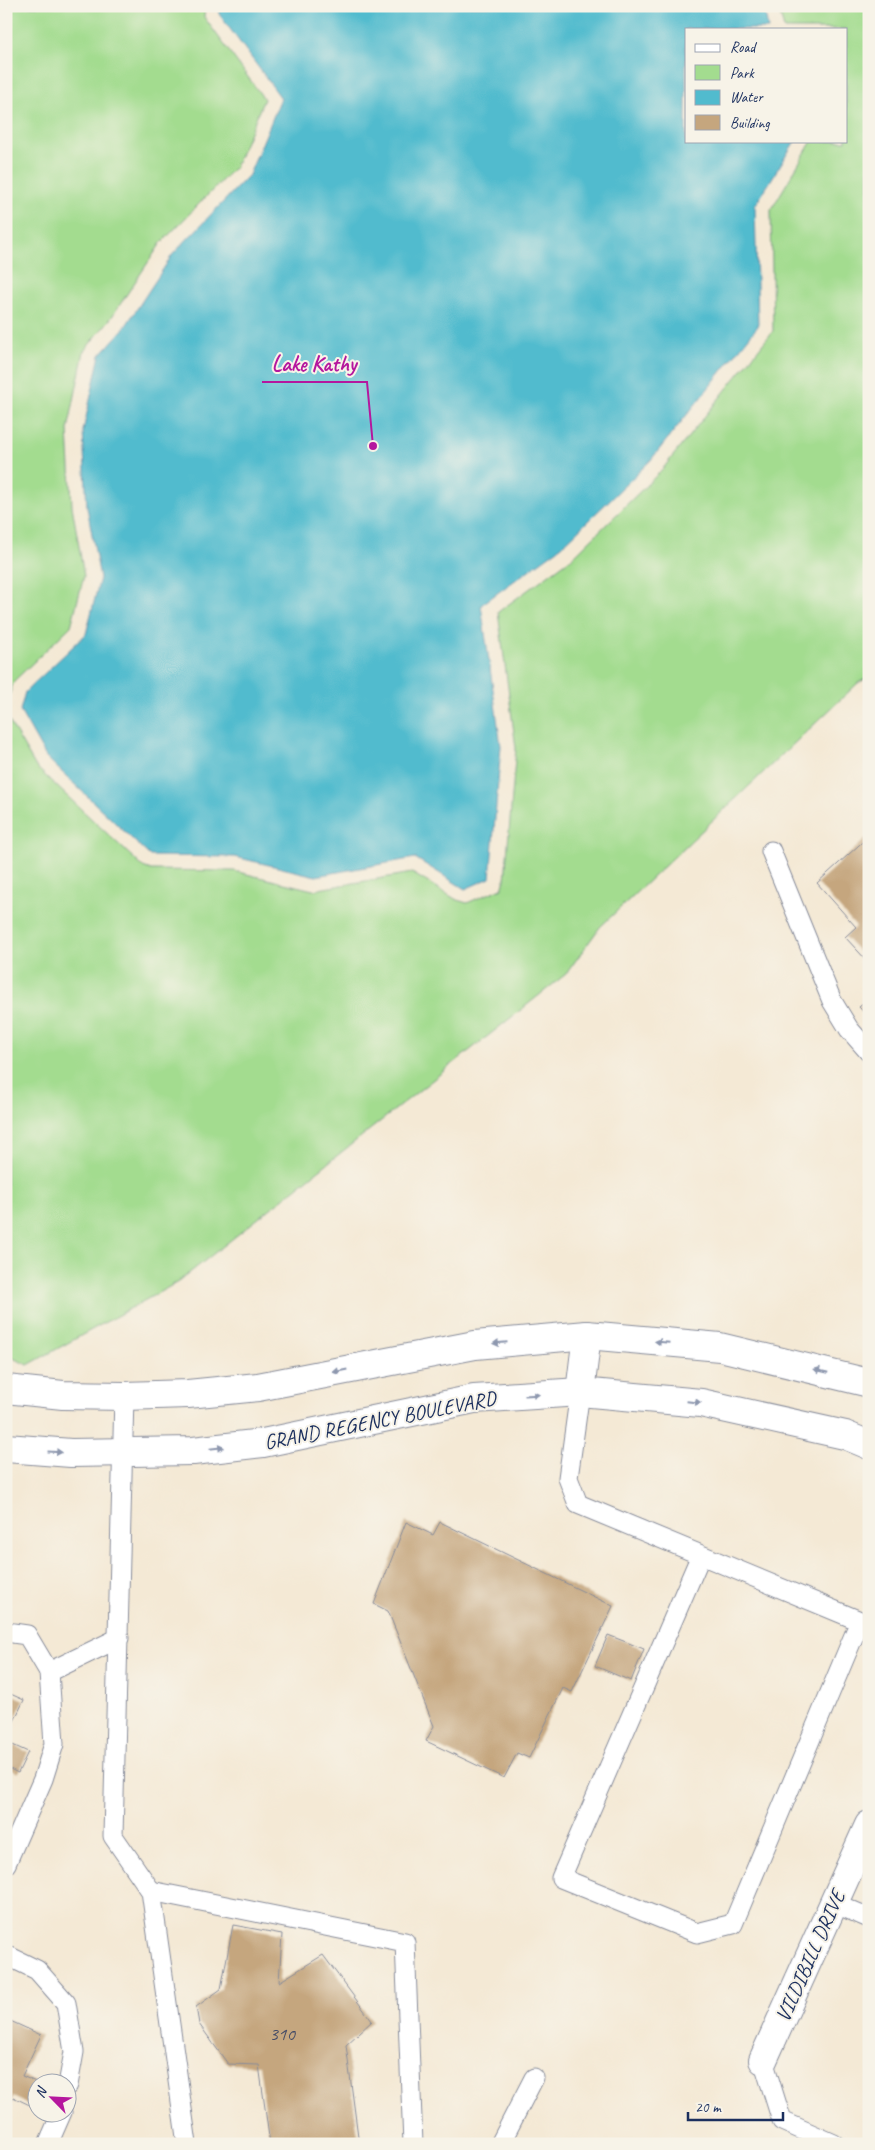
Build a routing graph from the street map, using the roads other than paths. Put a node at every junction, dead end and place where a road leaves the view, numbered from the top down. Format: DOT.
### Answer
graph roads {
  1 [pos="770,851"];
  2 [pos="869,1052"];
  3 [pos="587,1335"];
  4 [pos="869,1383"];
  5 [pos="6,1389"];
  6 [pos="580,1392"];
  7 [pos="124,1396"];
  8 [pos="869,1445"];
  9 [pos="6,1448"];
  10 [pos="124,1453"];
  11 [pos="701,1555"];
  12 [pos="6,1632"];
  13 [pos="119,1638"];
  14 [pos="49,1672"];
  15 [pos="869,1825"];
  16 [pos="6,1864"];
  17 [pos="150,1891"];
  18 [pos="834,1903"];
  19 [pos="869,1918"];
  20 [pos="6,1955"];
  21 [pos="763,2060"];
  22 [pos="70,2072"];
  23 [pos="534,2078"];
  24 [pos="58,2122"];
  25 [pos="48,2144"];
  26 [pos="187,2144"];
  27 [pos="413,2144"];
  28 [pos="500,2144"];
  29 [pos="834,2144"];
  1 -- 2 [label="lane"];
  4 -- 3 [label="street, one-way"];
  3 -- 6 [label="street"];
  3 -- 7 [label="street, one-way"];
  5 -- 7 [label="street"];
  6 -- 8 [label="street, GRAND REGENCY BOULEVARD, one-way"];
  10 -- 6 [label="street, GRAND REGENCY BOULEVARD, one-way"];
  6 -- 11 [label="lane"];
  7 -- 10 [label="lane"];
  9 -- 10 [label="street, GRAND REGENCY BOULEVARD, one-way"];
  10 -- 13 [label="lane"];
  11 -- 11 [label="lane"];
  12 -- 14 [label="lane"];
  13 -- 14 [label="lane"];
  13 -- 17 [label="lane"];
  14 -- 16 [label="lane"];
  15 -- 18 [label="street, VILDIBILL DRIVE"];
  17 -- 26 [label="lane"];
  17 -- 27 [label="lane"];
  18 -- 19 [label="lane"];
  18 -- 21 [label="street, VILDIBILL DRIVE"];
  20 -- 22 [label="lane"];
  21 -- 29 [label="lane"];
  23 -- 28 [label="lane"];
  24 -- 25 [label="lane"];
}
